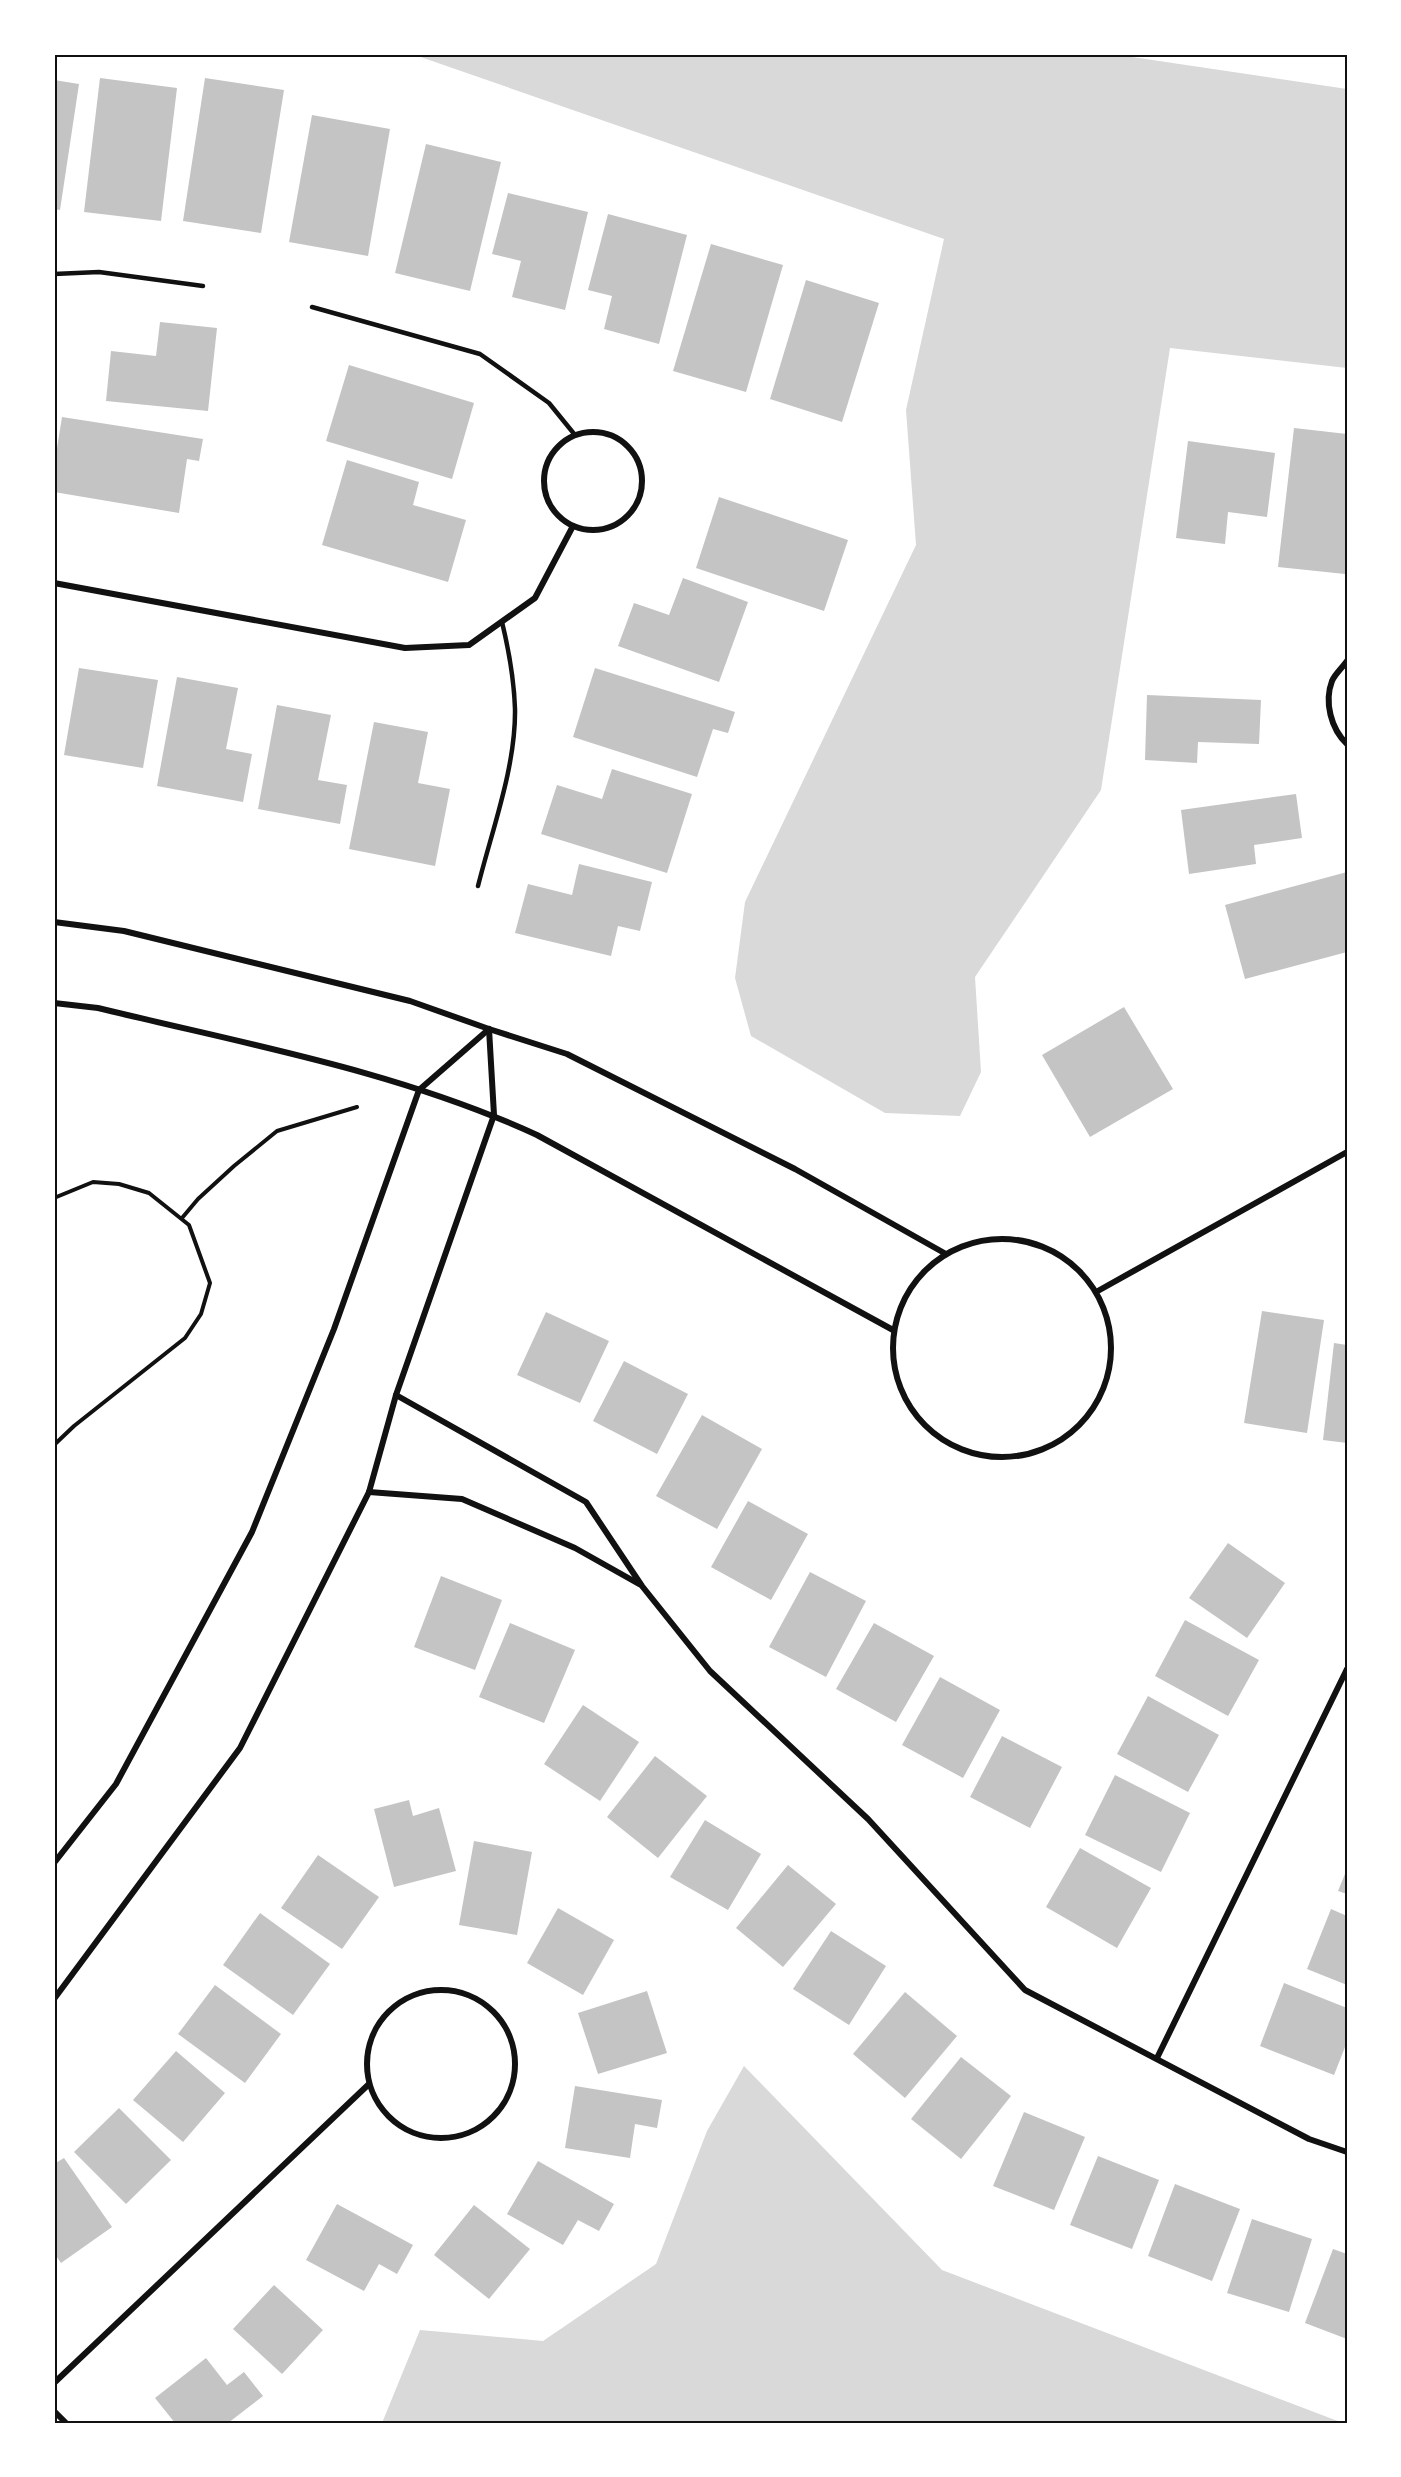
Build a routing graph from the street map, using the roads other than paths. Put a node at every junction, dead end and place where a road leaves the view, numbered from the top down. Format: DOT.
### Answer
graph roads {
  1 [pos="54,274"];
  2 [pos="203,286"];
  3 [pos="312,307"];
  4 [pos="575,435"];
  5 [pos="573,526"];
  6 [pos="54,583"];
  7 [pos="502,622"];
  8 [pos="1347,661"];
  9 [pos="1347,744"];
  10 [pos="478,886"];
  11 [pos="54,922"];
  12 [pos="54,1003"];
  13 [pos="489,1029"];
  14 [pos="419,1090"];
  15 [pos="494,1115"];
  16 [pos="1347,1152"];
  17 [pos="946,1254"];
  18 [pos="1096,1292"];
  19 [pos="893,1330"];
  20 [pos="396,1395"];
  21 [pos="369,1492"];
  22 [pos="642,1586"];
  23 [pos="1347,1669"];
  24 [pos="54,1863"];
  25 [pos="54,1999"];
  26 [pos="1157,2058"];
  27 [pos="369,2084"];
  28 [pos="1347,2152"];
  29 [pos="54,2383"];
  30 [pos="54,2411"];
  31 [pos="66,2423"];
  1 -- 2 [label="lane"];
  3 -- 4 [label="lane"];
  4 -- 5 [label="street"];
  4 -- 5 [label="street"];
  5 -- 7 [label="street"];
  6 -- 7 [label="street"];
  7 -- 10 [label="lane"];
  8 -- 9 [label="street"];
  11 -- 13 [label="street"];
  12 -- 14 [label="street"];
  13 -- 14 [label="street"];
  13 -- 15 [label="street"];
  13 -- 17 [label="street"];
  14 -- 15 [label="street"];
  14 -- 24 [label="street"];
  15 -- 19 [label="street"];
  15 -- 20 [label="street"];
  16 -- 18 [label="street"];
  17 -- 18 [label="street"];
  17 -- 19 [label="street"];
  18 -- 19 [label="street"];
  20 -- 21 [label="street"];
  20 -- 22 [label="street"];
  21 -- 22 [label="street"];
  21 -- 25 [label="street"];
  22 -- 26 [label="street"];
  23 -- 26 [label="street"];
  26 -- 28 [label="street"];
  27 -- 27 [label="street"];
  27 -- 29 [label="street"];
  30 -- 31 [label="street"];
}
